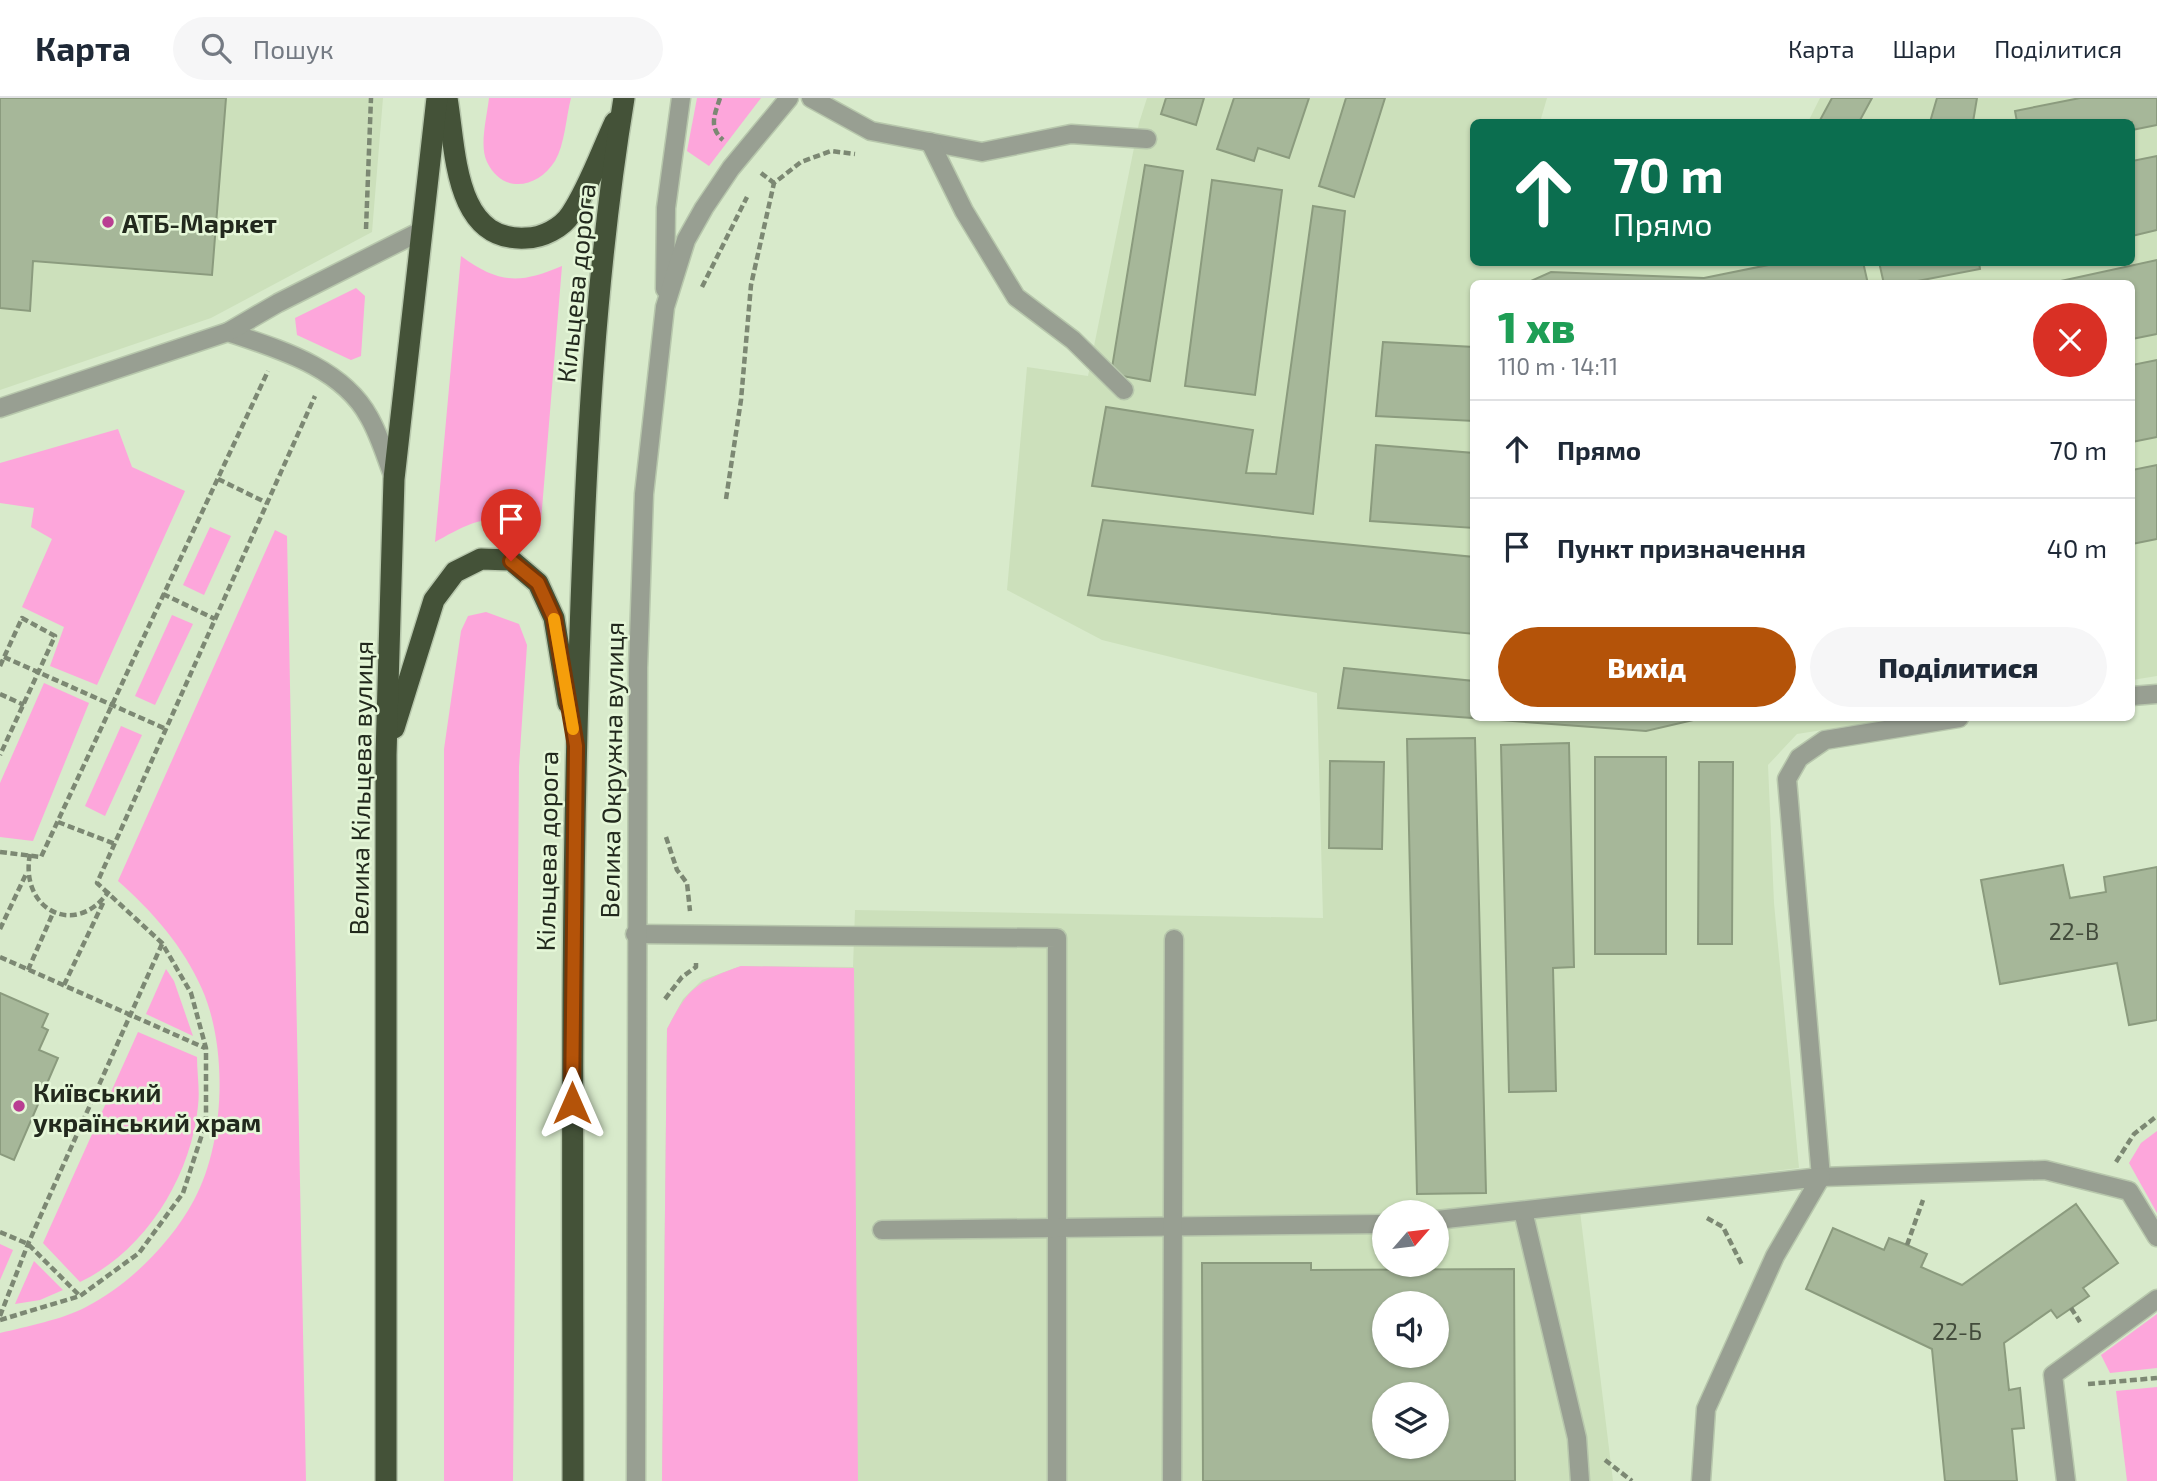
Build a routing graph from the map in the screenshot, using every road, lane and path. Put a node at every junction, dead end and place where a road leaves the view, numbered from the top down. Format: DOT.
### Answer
graph roads {
  1 [pos="370,98"];
  2 [pos="437,98"];
  3 [pos="447,98"];
  4 [pos="681,98"];
  5 [pos="789,98"];
  6 [pos="811,98"];
  7 [pos="623,102"];
  8 [pos="871,131"];
  9 [pos="1147,139"];
  10 [pos="930,142"];
  11 [pos="731,168"];
  12 [pos="421,232"];
  13 [pos="356,234"];
  14 [pos="699,295"];
  15 [pos="665,307"];
  16 [pos="228,332"];
  17 [pos="271,364"];
  18 [pos="318,389"];
  19 [pos="1124,390"];
  20 [pos="0,408"];
  21 [pos="218,479"];
  22 [pos="394,479"];
  23 [pos="726,499"];
  24 [pos="267,503"];
  25 [pos="163,594"];
  26 [pos="215,619"];
  27 [pos="4,657"];
  28 [pos="0,666"];
  29 [pos="38,673"];
  30 [pos="0,694"];
  31 [pos="2157,694"];
  32 [pos="2135,696"];
  33 [pos="24,705"];
  34 [pos="111,706"];
  35 [pos="1941,721"];
  36 [pos="166,729"];
  37 [pos="576,746"];
  38 [pos="0,755"];
  39 [pos="386,755"];
  40 [pos="58,822"];
  41 [pos="664,833"];
  42 [pos="115,844"];
  43 [pos="0,852"];
  44 [pos="30,854"];
  45 [pos="27,871"];
  46 [pos="109,891"];
  47 [pos="53,913"];
  48 [pos="0,929"];
  49 [pos="635,934"];
  50 [pos="694,937"];
  51 [pos="1174,939"];
  52 [pos="162,943"];
  53 [pos="0,957"];
  54 [pos="28,970"];
  55 [pos="64,985"];
  56 [pos="661,1003"];
  57 [pos="132,1015"];
  58 [pos="206,1048"];
  59 [pos="2157,1116"];
  60 [pos="1933,1173"];
  61 [pos="1821,1177"];
  62 [pos="2102,1184"];
  63 [pos="1667,1195"];
  64 [pos="1523,1211"];
  65 [pos="1449,1219"];
  66 [pos="1372,1224"];
  67 [pos="1173,1228"];
  68 [pos="1057,1229"];
  69 [pos="882,1230"];
  70 [pos="0,1232"];
  71 [pos="2157,1237"];
  72 [pos="28,1244"];
  73 [pos="1907,1245"];
  74 [pos="1744,1268"];
  75 [pos="80,1296"];
  76 [pos="2157,1299"];
  77 [pos="0,1318"];
  78 [pos="2157,1378"];
  79 [pos="2054,1387"];
  80 [pos="386,1481"];
  81 [pos="573,1481"];
  82 [pos="636,1481"];
  83 [pos="1057,1481"];
  84 [pos="1172,1481"];
  85 [pos="1580,1481"];
  86 [pos="1700,1481"];
  87 [pos="2066,1481"];
  1 -- 13 [label="path"];
  2 -- 12 [label="highway, Велика Кільцева вулиця"];
  3 -- 7 [label="highway"];
  4 -- 15 [label="street"];
  5 -- 11 [label="street, Велика Окружна вулиця"];
  6 -- 8 [label="street"];
  7 -- 37 [label="highway, Кільцева дорога"];
  8 -- 10 [label="street"];
  8 -- 23 [label="path"];
  9 -- 10 [label="street"];
  10 -- 19 [label="street"];
  11 -- 14 [label="path"];
  11 -- 15 [label="street, Велика Окружна вулиця"];
  12 -- 16 [label="street"];
  12 -- 22 [label="highway, Велика Кільцева вулиця"];
  15 -- 49 [label="street, Велика Окружна вулиця"];
  16 -- 20 [label="street"];
  16 -- 22 [label="street"];
  17 -- 21 [label="path"];
  18 -- 24 [label="path"];
  21 -- 24 [label="path"];
  21 -- 25 [label="path"];
  22 -- 39 [label="highway, Велика Кільцева вулиця"];
  24 -- 26 [label="path"];
  25 -- 26 [label="path"];
  25 -- 34 [label="path"];
  26 -- 36 [label="path"];
  27 -- 28 [label="path"];
  27 -- 29 [label="path"];
  27 -- 29 [label="path"];
  29 -- 33 [label="path"];
  29 -- 34 [label="path"];
  30 -- 33 [label="path"];
  31 -- 32 [label="street"];
  33 -- 38 [label="path"];
  34 -- 36 [label="path"];
  34 -- 40 [label="path"];
  35 -- 61 [label="street"];
  36 -- 42 [label="path"];
  37 -- 39 [label="highway"];
  37 -- 81 [label="highway, Кільцева дорога"];
  39 -- 80 [label="highway, Велика Кільцева вулиця"];
  40 -- 42 [label="path"];
  40 -- 44 [label="path"];
  41 -- 50 [label="path"];
  42 -- 46 [label="path"];
  43 -- 44 [label="path"];
  44 -- 45 [label="path"];
  45 -- 47 [label="path"];
  45 -- 48 [label="path"];
  46 -- 47 [label="path"];
  46 -- 52 [label="path"];
  46 -- 55 [label="path"];
  47 -- 54 [label="path"];
  49 -- 50 [label="street"];
  49 -- 82 [label="street, Велика Окружна вулиця"];
  50 -- 56 [label="path"];
  50 -- 68 [label="street"];
  51 -- 67 [label="street"];
  52 -- 57 [label="path"];
  52 -- 58 [label="path"];
  53 -- 54 [label="path"];
  54 -- 55 [label="path"];
  55 -- 57 [label="path"];
  57 -- 58 [label="path"];
  57 -- 72 [label="path"];
  58 -- 75 [label="path"];
  59 -- 62 [label="path"];
  60 -- 61 [label="street"];
  60 -- 62 [label="street"];
  60 -- 73 [label="path"];
  61 -- 63 [label="street"];
  61 -- 86 [label="street"];
  62 -- 71 [label="street"];
  63 -- 64 [label="street"];
  63 -- 74 [label="path"];
  64 -- 65 [label="street"];
  64 -- 85 [label="street"];
  66 -- 67 [label="street"];
  67 -- 68 [label="street"];
  67 -- 84 [label="street"];
  68 -- 69 [label="street"];
  68 -- 83 [label="street"];
  70 -- 72 [label="path"];
  72 -- 75 [label="path"];
  72 -- 77 [label="path"];
  75 -- 77 [label="path"];
  76 -- 79 [label="street"];
  78 -- 79 [label="path"];
  79 -- 87 [label="street"];
}
